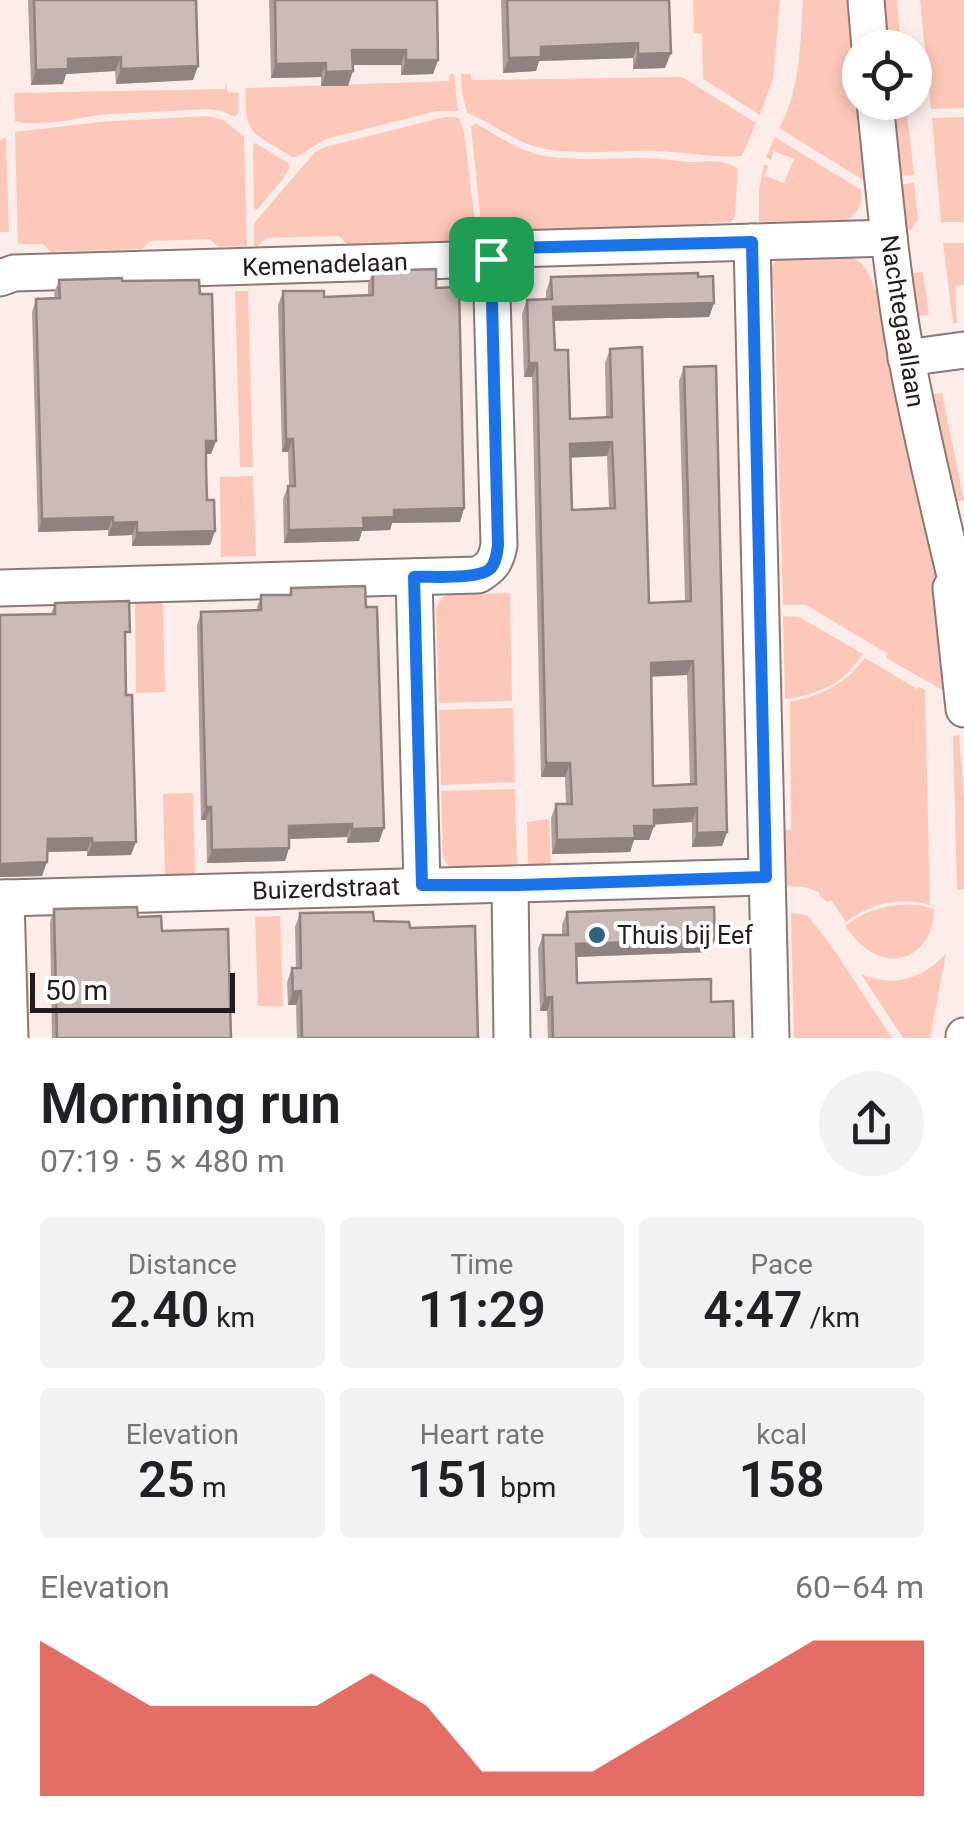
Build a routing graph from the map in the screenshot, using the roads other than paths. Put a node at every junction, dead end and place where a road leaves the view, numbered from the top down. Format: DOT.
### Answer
graph roads {
  1 [pos="866,0"];
  2 [pos="868,30"];
  3 [pos="878,120"];
  4 [pos="889,238"];
  5 [pos="752,242"];
  6 [pos="491,259"];
  7 [pos="0,278"];
  8 [pos="964,350"];
  9 [pos="906,358"];
  10 [pos="955,536"];
  11 [pos="414,577"];
  12 [pos="0,588"];
  13 [pos="964,613"];
  14 [pos="964,709"];
  15 [pos="766,877"];
  16 [pos="422,885"];
  17 [pos="510,885"];
  18 [pos="3,898"];
  19 [pos="10,1038"];
  20 [pos="512,1038"];
  21 [pos="771,1038"];
  1 -- 2 [label="street"];
  3 -- 4 [label="street, Nachtegaallaan"];
  4 -- 5 [label="street, Kemenadelaan"];
  4 -- 9 [label="street, Nachtegaallaan"];
  5 -- 6 [label="street, Kemenadelaan"];
  5 -- 15 [label="street"];
  6 -- 7 [label="street, Kemenadelaan"];
  6 -- 11 [label="street"];
  8 -- 9 [label="street"];
  9 -- 10 [label="street, Nachtegaallaan"];
  10 -- 13 [label="street, Nachtegaallaan"];
  10 -- 14 [label="street, Nachtegaallaan"];
  11 -- 12 [label="street"];
  11 -- 16 [label="street"];
  15 -- 17 [label="street, Buizerdstraat"];
  15 -- 21 [label="street"];
  16 -- 17 [label="street, Buizerdstraat"];
  16 -- 18 [label="street, Buizerdstraat"];
  17 -- 20 [label="street"];
  18 -- 19 [label="street"];
}
